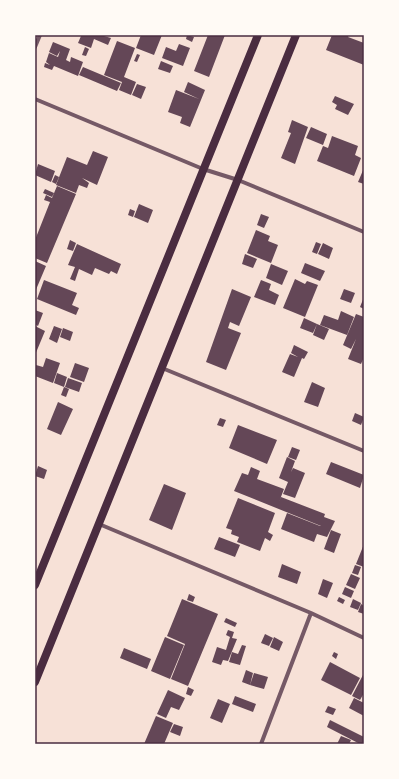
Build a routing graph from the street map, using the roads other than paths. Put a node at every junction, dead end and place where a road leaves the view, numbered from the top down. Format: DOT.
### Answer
graph roads {
  1 [pos="40,35"];
  2 [pos="258,35"];
  3 [pos="296,35"];
  4 [pos="35,47"];
  5 [pos="35,99"];
  6 [pos="203,169"];
  7 [pos="238,180"];
  8 [pos="364,232"];
  9 [pos="162,368"];
  10 [pos="364,451"];
  11 [pos="99,524"];
  12 [pos="35,585"];
  13 [pos="311,613"];
  14 [pos="364,638"];
  15 [pos="35,682"];
  16 [pos="261,744"];
  1 -- 4 [label="street"];
  2 -- 6 [label="main road"];
  3 -- 7 [label="main road"];
  5 -- 6 [label="street"];
  6 -- 7 [label="street"];
  6 -- 12 [label="main road"];
  7 -- 8 [label="street"];
  7 -- 9 [label="main road"];
  9 -- 10 [label="street"];
  9 -- 11 [label="main road"];
  11 -- 13 [label="street"];
  11 -- 15 [label="main road"];
  13 -- 14 [label="street"];
  13 -- 16 [label="street"];
}
